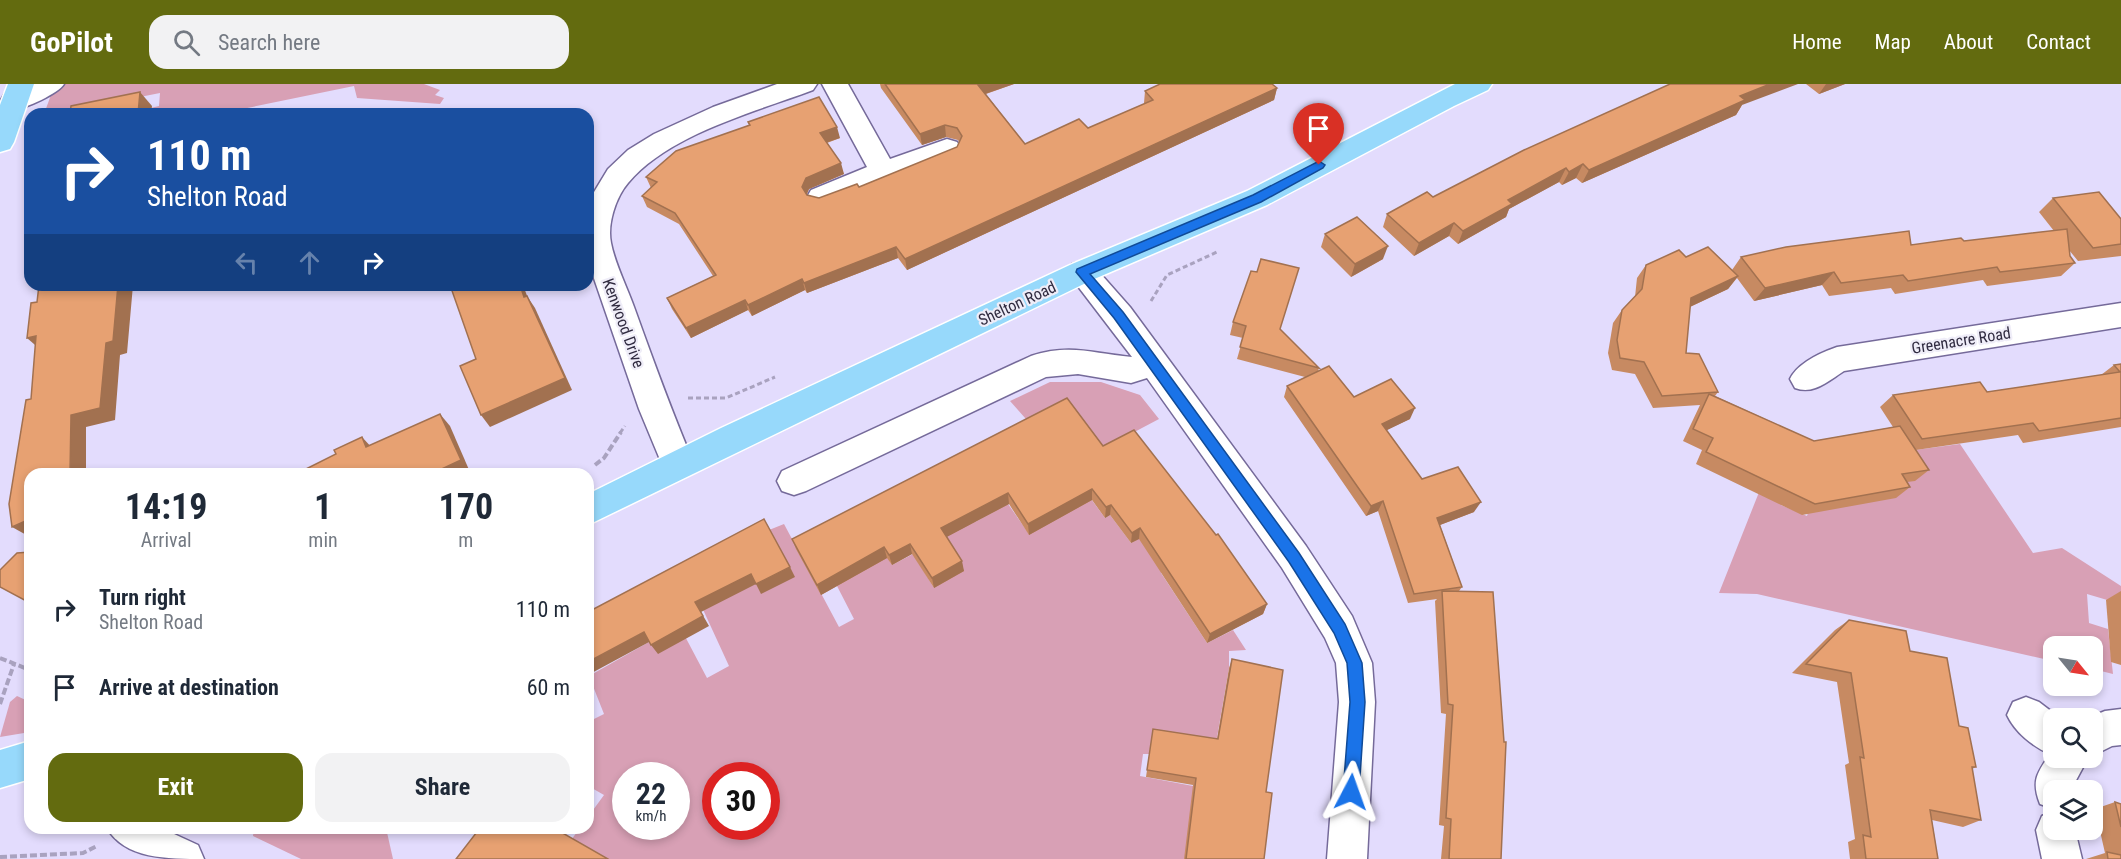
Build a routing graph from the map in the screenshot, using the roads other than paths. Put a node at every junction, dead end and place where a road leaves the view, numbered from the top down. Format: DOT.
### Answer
graph roads {
  1 [pos="51,84"];
  2 [pos="804,84"];
  3 [pos="835,84"];
  4 [pos="1479,84"];
  5 [pos="17,92"];
  6 [pos="0,142"];
  7 [pos="947,149"];
  8 [pos="883,172"];
  9 [pos="820,197"];
  10 [pos="1082,272"];
  11 [pos="2121,315"];
  12 [pos="1145,352"];
  13 [pos="1806,379"];
  14 [pos="678,464"];
  15 [pos="794,481"];
  16 [pos="594,507"];
  17 [pos="2121,728"];
  18 [pos="2103,730"];
  19 [pos="24,762"];
  20 [pos="0,769"];
  21 [pos="135,834"];
  22 [pos="2058,840"];
  23 [pos="184,859"];
  24 [pos="1347,859"];
  25 [pos="2062,859"];
  1 -- 5 [label="street"];
  2 -- 14 [label="street, Kenwood Drive"];
  3 -- 8 [label="street"];
  4 -- 10 [label="main road, Shelton Road"];
  5 -- 6 [label="main road"];
  7 -- 8 [label="street"];
  8 -- 9 [label="street"];
  10 -- 12 [label="street"];
  10 -- 14 [label="main road, Shelton Road"];
  11 -- 13 [label="street, Greenacre Road"];
  12 -- 15 [label="street"];
  12 -- 24 [label="street"];
  14 -- 16 [label="main road, Shelton Road"];
  17 -- 18 [label="street"];
  19 -- 20 [label="main road"];
  21 -- 23 [label="street"];
  22 -- 25 [label="street"];
}
